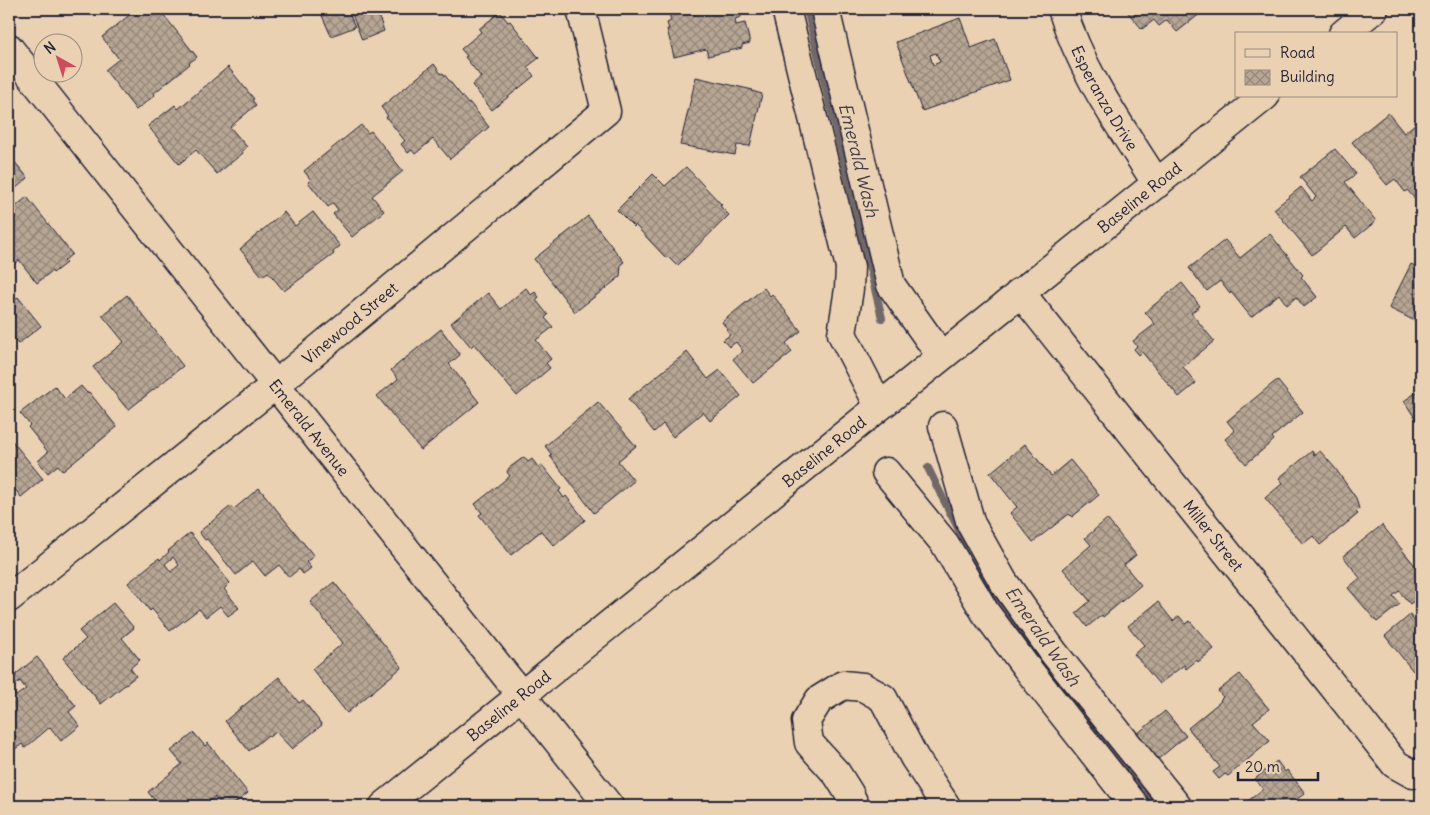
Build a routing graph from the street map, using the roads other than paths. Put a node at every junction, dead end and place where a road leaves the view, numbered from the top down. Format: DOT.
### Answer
graph roads {
  1 [pos="582,9"];
  2 [pos="786,9"];
  3 [pos="825,9"];
  4 [pos="1062,9"];
  5 [pos="1374,9"];
  6 [pos="1345,32"];
  7 [pos="9,48"];
  8 [pos="1263,98"];
  9 [pos="1157,184"];
  10 [pos="1020,292"];
  11 [pos="941,356"];
  12 [pos="275,385"];
  13 [pos="879,406"];
  14 [pos="943,426"];
  15 [pos="886,472"];
  16 [pos="9,598"];
  17 [pos="521,695"];
  18 [pos="1417,773"];
  19 [pos="384,806"];
  20 [pos="609,806"];
  21 [pos="855,806"];
  22 [pos="946,806"];
  23 [pos="1135,806"];
  24 [pos="1176,806"];
  1 -- 12 [label="street, Vinewood Street"];
  2 -- 13 [label="street"];
  3 -- 11 [label="street"];
  4 -- 9 [label="street, Esperanza Drive"];
  5 -- 6 [label="street"];
  7 -- 12 [label="street, Emerald Avenue"];
  8 -- 9 [label="street, Baseline Road"];
  9 -- 10 [label="street, Baseline Road"];
  10 -- 11 [label="street, Baseline Road"];
  10 -- 18 [label="street, Miller Street"];
  11 -- 13 [label="street, Baseline Road"];
  12 -- 16 [label="street, Vinewood Street"];
  12 -- 17 [label="street, Emerald Avenue"];
  13 -- 17 [label="street, Baseline Road"];
  14 -- 24 [label="street"];
  15 -- 23 [label="street"];
  17 -- 19 [label="street, Baseline Road"];
  17 -- 20 [label="street, Emerald Avenue"];
  21 -- 22 [label="street"];
}
